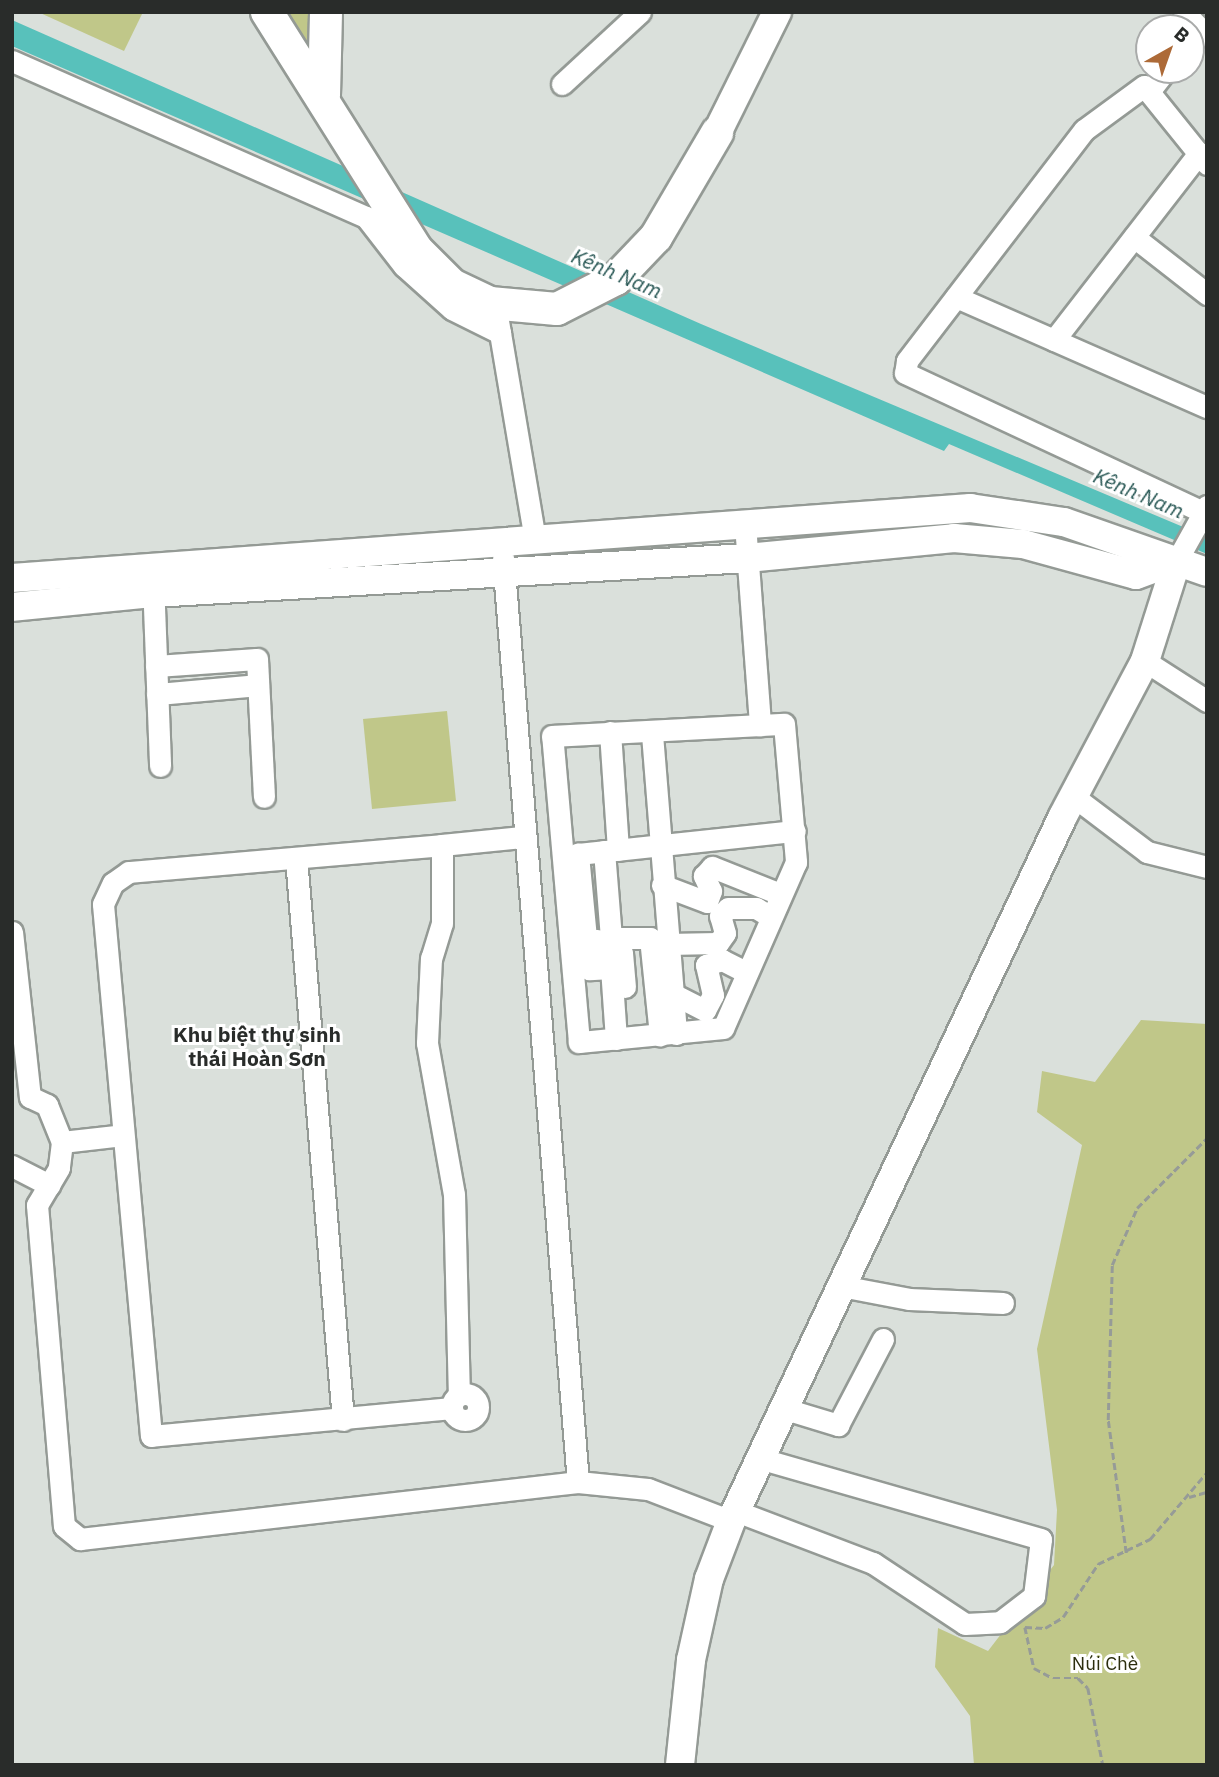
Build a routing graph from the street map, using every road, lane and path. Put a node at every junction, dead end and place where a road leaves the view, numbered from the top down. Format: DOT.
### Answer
graph roads {
  1 [pos="267,12"];
  2 [pos="326,12"];
  3 [pos="640,12"];
  4 [pos="777,12"];
  5 [pos="12,61"];
  6 [pos="562,84"];
  7 [pos="1155,84"];
  8 [pos="1151,89"];
  9 [pos="324,96"];
  10 [pos="717,133"];
  11 [pos="1203,159"];
  12 [pos="1134,237"];
  13 [pos="1207,294"];
  14 [pos="956,297"];
  15 [pos="498,318"];
  16 [pos="1054,340"];
  17 [pos="1207,407"];
  18 [pos="1203,514"];
  19 [pos="746,524"];
  20 [pos="535,539"];
  21 [pos="501,542"];
  22 [pos="747,558"];
  23 [pos="1177,560"];
  24 [pos="153,565"];
  25 [pos="1207,572"];
  26 [pos="505,573"];
  27 [pos="12,578"];
  28 [pos="153,593"];
  29 [pos="12,607"];
  30 [pos="1144,661"];
  31 [pos="156,666"];
  32 [pos="257,685"];
  33 [pos="157,694"];
  34 [pos="1207,701"];
  35 [pos="760,726"];
  36 [pos="610,732"];
  37 [pos="652,734"];
  38 [pos="160,766"];
  39 [pos="1073,796"];
  40 [pos="264,797"];
  41 [pos="795,831"];
  42 [pos="522,837"];
  43 [pos="442,845"];
  44 [pos="656,846"];
  45 [pos="604,851"];
  46 [pos="296,858"];
  47 [pos="1207,867"];
  48 [pos="662,885"];
  49 [pos="780,894"];
  50 [pos="771,917"];
  51 [pos="12,932"];
  52 [pos="667,944"];
  53 [pos="747,973"];
  54 [pos="673,994"];
  55 [pos="668,1035"];
  56 [pos="623,1039"];
  57 [pos="123,1135"];
  58 [pos="1207,1138"];
  59 [pos="62,1142"];
  60 [pos="12,1166"];
  61 [pos="49,1185"];
  62 [pos="841,1286"];
  63 [pos="1003,1303"];
  64 [pos="883,1339"];
  65 [pos="782,1408"];
  66 [pos="343,1420"];
  67 [pos="759,1458"];
  68 [pos="1207,1472"];
  69 [pos="578,1482"];
  70 [pos="1207,1492"];
  71 [pos="1186,1497"];
  72 [pos="733,1516"];
  73 [pos="1126,1553"];
  74 [pos="1016,1622"];
  75 [pos="680,1765"];
  76 [pos="1102,1765"];
  1 -- 9 [label="highway"];
  2 -- 9 [label="highway"];
  3 -- 6 [label="street"];
  4 -- 10 [label="main road"];
  5 -- 15 [label="street"];
  7 -- 8 [label="street"];
  8 -- 11 [label="street"];
  8 -- 14 [label="street"];
  9 -- 15 [label="highway"];
  10 -- 15 [label="highway"];
  11 -- 12 [label="street"];
  12 -- 13 [label="street"];
  12 -- 16 [label="street"];
  14 -- 16 [label="street"];
  14 -- 18 [label="street"];
  15 -- 20 [label="street"];
  16 -- 17 [label="street"];
  18 -- 23 [label="street"];
  19 -- 20 [label="main road"];
  19 -- 22 [label="street"];
  19 -- 23 [label="main road"];
  20 -- 21 [label="main road"];
  21 -- 24 [label="main road"];
  21 -- 26 [label="street"];
  22 -- 23 [label="main road"];
  22 -- 26 [label="main road"];
  22 -- 35 [label="street"];
  23 -- 25 [label="main road"];
  23 -- 30 [label="main road"];
  24 -- 27 [label="main road"];
  24 -- 28 [label="street"];
  26 -- 28 [label="main road"];
  26 -- 42 [label="street"];
  28 -- 29 [label="main road"];
  28 -- 31 [label="street"];
  30 -- 34 [label="street"];
  30 -- 39 [label="main road"];
  31 -- 32 [label="street"];
  31 -- 33 [label="street"];
  32 -- 33 [label="street"];
  32 -- 40 [label="street"];
  33 -- 38 [label="street"];
  35 -- 37 [label="street"];
  35 -- 41 [label="street"];
  36 -- 37 [label="street"];
  36 -- 45 [label="street"];
  36 -- 56 [label="street"];
  37 -- 44 [label="street"];
  39 -- 47 [label="street"];
  39 -- 62 [label="main road"];
  41 -- 44 [label="street"];
  41 -- 49 [label="street"];
  42 -- 43 [label="street"];
  42 -- 69 [label="street"];
  43 -- 46 [label="street"];
  43 -- 66 [label="street"];
  44 -- 45 [label="street"];
  44 -- 48 [label="street"];
  45 -- 55 [label="street"];
  45 -- 56 [label="street"];
  46 -- 57 [label="street"];
  46 -- 66 [label="street"];
  48 -- 49 [label="street"];
  48 -- 52 [label="street"];
  49 -- 50 [label="street"];
  50 -- 52 [label="street"];
  50 -- 53 [label="street"];
  51 -- 59 [label="street"];
  52 -- 54 [label="street"];
  53 -- 54 [label="street"];
  53 -- 55 [label="street"];
  54 -- 55 [label="street"];
  55 -- 56 [label="street"];
  57 -- 59 [label="street"];
  57 -- 66 [label="street"];
  58 -- 73 [label="path"];
  59 -- 61 [label="street"];
  60 -- 61 [label="street"];
  61 -- 69 [label="street"];
  62 -- 63 [label="street"];
  62 -- 65 [label="main road"];
  64 -- 65 [label="street"];
  65 -- 67 [label="main road"];
  67 -- 72 [label="main road"];
  67 -- 74 [label="street"];
  68 -- 71 [label="path"];
  69 -- 72 [label="street"];
  70 -- 71 [label="path"];
  71 -- 73 [label="path"];
  72 -- 74 [label="street"];
  72 -- 75 [label="main road"];
  73 -- 74 [label="path"];
  74 -- 76 [label="path"];
}
